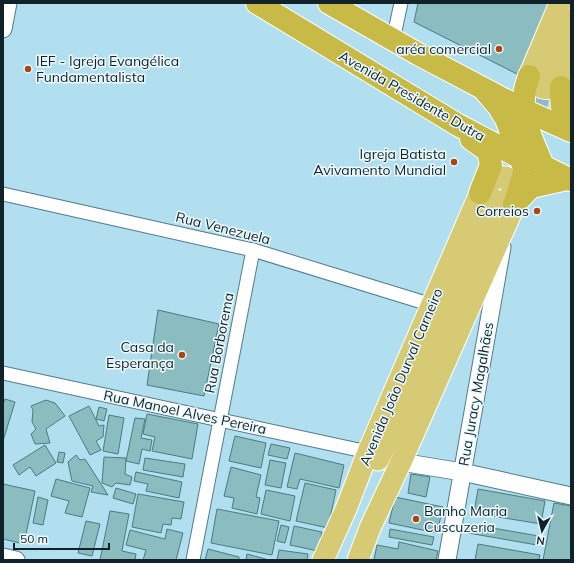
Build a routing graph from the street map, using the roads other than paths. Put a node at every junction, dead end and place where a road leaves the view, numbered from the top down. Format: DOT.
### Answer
graph roads {
  1 [pos="8,3"];
  2 [pos="257,3"];
  3 [pos="329,3"];
  4 [pos="401,3"];
  5 [pos="560,3"];
  6 [pos="571,19"];
  7 [pos="3,29"];
  8 [pos="393,40"];
  9 [pos="571,60"];
  10 [pos="547,78"];
  11 [pos="485,88"];
  12 [pos="524,110"];
  13 [pos="458,125"];
  14 [pos="571,130"];
  15 [pos="519,157"];
  16 [pos="543,166"];
  17 [pos="569,180"];
  18 [pos="3,194"];
  19 [pos="497,200"];
  20 [pos="505,229"];
  21 [pos="253,250"];
  22 [pos="432,305"];
  23 [pos="3,373"];
  24 [pos="400,418"];
  25 [pos="220,419"];
  26 [pos="368,452"];
  27 [pos="401,462"];
  28 [pos="462,472"];
  29 [pos="571,496"];
  30 [pos="346,509"];
  31 [pos="374,518"];
  32 [pos="193,560"];
  33 [pos="323,560"];
  34 [pos="358,560"];
  35 [pos="447,560"];
  1 -- 7 [label="street"];
  2 -- 13 [label="highway, Avenida Presidente Dutra"];
  3 -- 8 [label="highway"];
  4 -- 8 [label="street"];
  5 -- 10 [label="main road"];
  6 -- 10 [label="main road"];
  8 -- 11 [label="highway"];
  9 -- 10 [label="main road"];
  10 -- 11 [label="highway"];
  10 -- 12 [label="highway"];
  10 -- 14 [label="highway"];
  11 -- 12 [label="highway"];
  11 -- 15 [label="highway"];
  12 -- 14 [label="highway"];
  12 -- 16 [label="highway"];
  13 -- 15 [label="highway, Avenida Presidente Dutra"];
  13 -- 19 [label="highway"];
  15 -- 16 [label="highway, Avenida Presidente Dutra"];
  15 -- 19 [label="highway"];
  16 -- 17 [label="highway, Avenida Presidente Dutra"];
  17 -- 19 [label="highway"];
  18 -- 21 [label="street, Rua Venezuela"];
  19 -- 20 [label="main road"];
  19 -- 22 [label="main road, Avenida João Durval Carneiro"];
  19 -- 24 [label="main road"];
  20 -- 27 [label="main road"];
  20 -- 28 [label="street, Rua Juracy Magalhães"];
  21 -- 22 [label="street, Rua Venezuela"];
  21 -- 25 [label="street, Rua Borborema"];
  22 -- 26 [label="main road, Avenida João Durval Carneiro"];
  23 -- 25 [label="street, Rua Manoel Alves Pereira"];
  24 -- 30 [label="main road"];
  24 -- 31 [label="main road"];
  25 -- 26 [label="street, Rua Manoel Alves Pereira"];
  25 -- 32 [label="street, Rua Borborema"];
  26 -- 30 [label="main road, Avenida João Durval Carneiro"];
  27 -- 28 [label="street"];
  27 -- 31 [label="main road"];
  28 -- 29 [label="street"];
  28 -- 35 [label="street, Rua Juracy Magalhães"];
  30 -- 33 [label="main road, Avenida João Durval Carneiro"];
  31 -- 34 [label="main road"];
}
